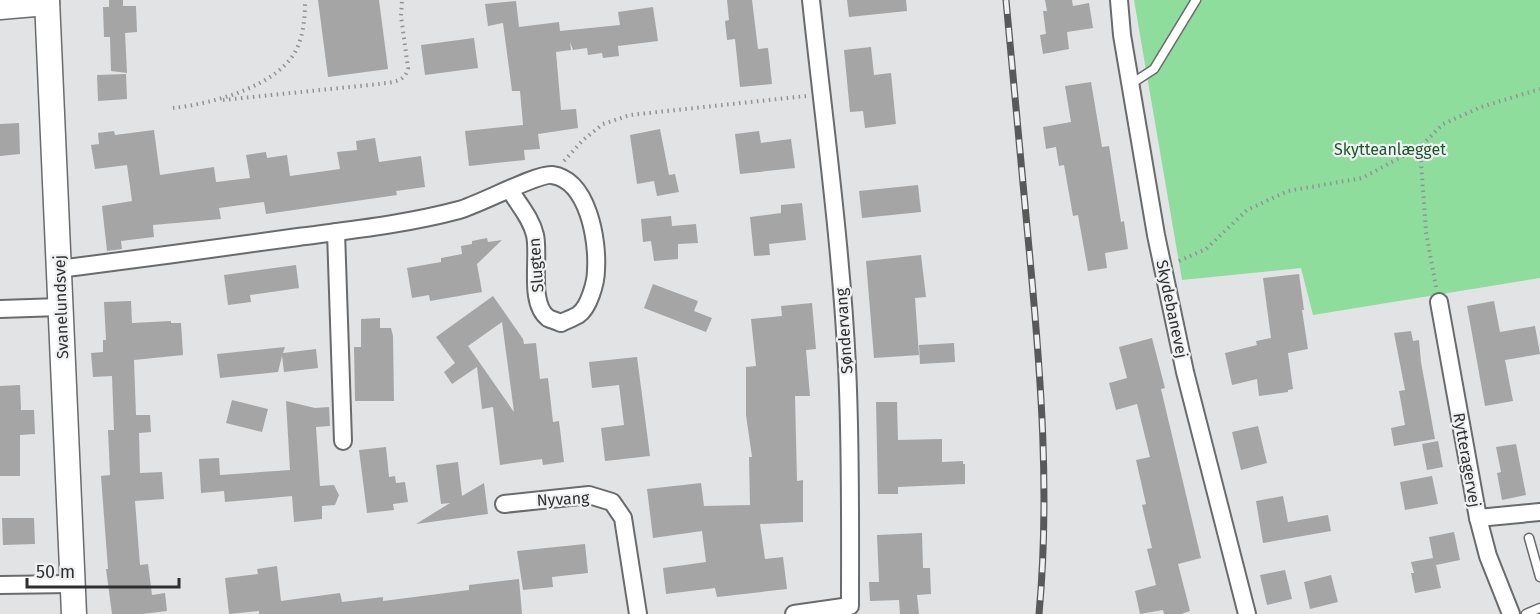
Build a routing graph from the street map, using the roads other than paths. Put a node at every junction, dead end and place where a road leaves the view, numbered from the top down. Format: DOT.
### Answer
graph roads {
  1 [pos="811,0"];
  2 [pos="1119,0"];
  3 [pos="1196,0"];
  4 [pos="47,2"];
  5 [pos="0,7"];
  6 [pos="1131,84"];
  7 [pos="510,190"];
  8 [pos="336,232"];
  9 [pos="59,269"];
  10 [pos="1439,302"];
  11 [pos="60,307"];
  12 [pos="0,309"];
  13 [pos="343,441"];
  14 [pos="504,504"];
  15 [pos="1540,512"];
  16 [pos="1478,518"];
  17 [pos="1529,538"];
  18 [pos="1540,577"];
  19 [pos="72,584"];
  20 [pos="0,585"];
  21 [pos="1540,608"];
  22 [pos="74,614"];
  23 [pos="638,614"];
  24 [pos="794,614"];
  25 [pos="1248,614"];
  26 [pos="1511,614"];
  27 [pos="1526,614"];
  1 -- 24 [label="street, Søndervang"];
  2 -- 6 [label="street, Skydebanevej"];
  3 -- 6 [label="lane"];
  4 -- 5 [label="street"];
  4 -- 9 [label="street, Svanelundsvej"];
  6 -- 25 [label="street, Skydebanevej"];
  7 -- 7 [label="street, Slugten"];
  7 -- 8 [label="street"];
  8 -- 9 [label="street"];
  8 -- 13 [label="street"];
  9 -- 11 [label="street, Svanelundsvej"];
  10 -- 16 [label="street, Rytteragervej"];
  11 -- 12 [label="street"];
  11 -- 19 [label="street, Svanelundsvej"];
  14 -- 23 [label="street, Nyvang"];
  15 -- 16 [label="street"];
  16 -- 26 [label="street, Rytteragervej"];
  17 -- 18 [label="lane"];
  19 -- 20 [label="street"];
  19 -- 22 [label="street, Svanelundsvej"];
  21 -- 27 [label="lane"];
}
